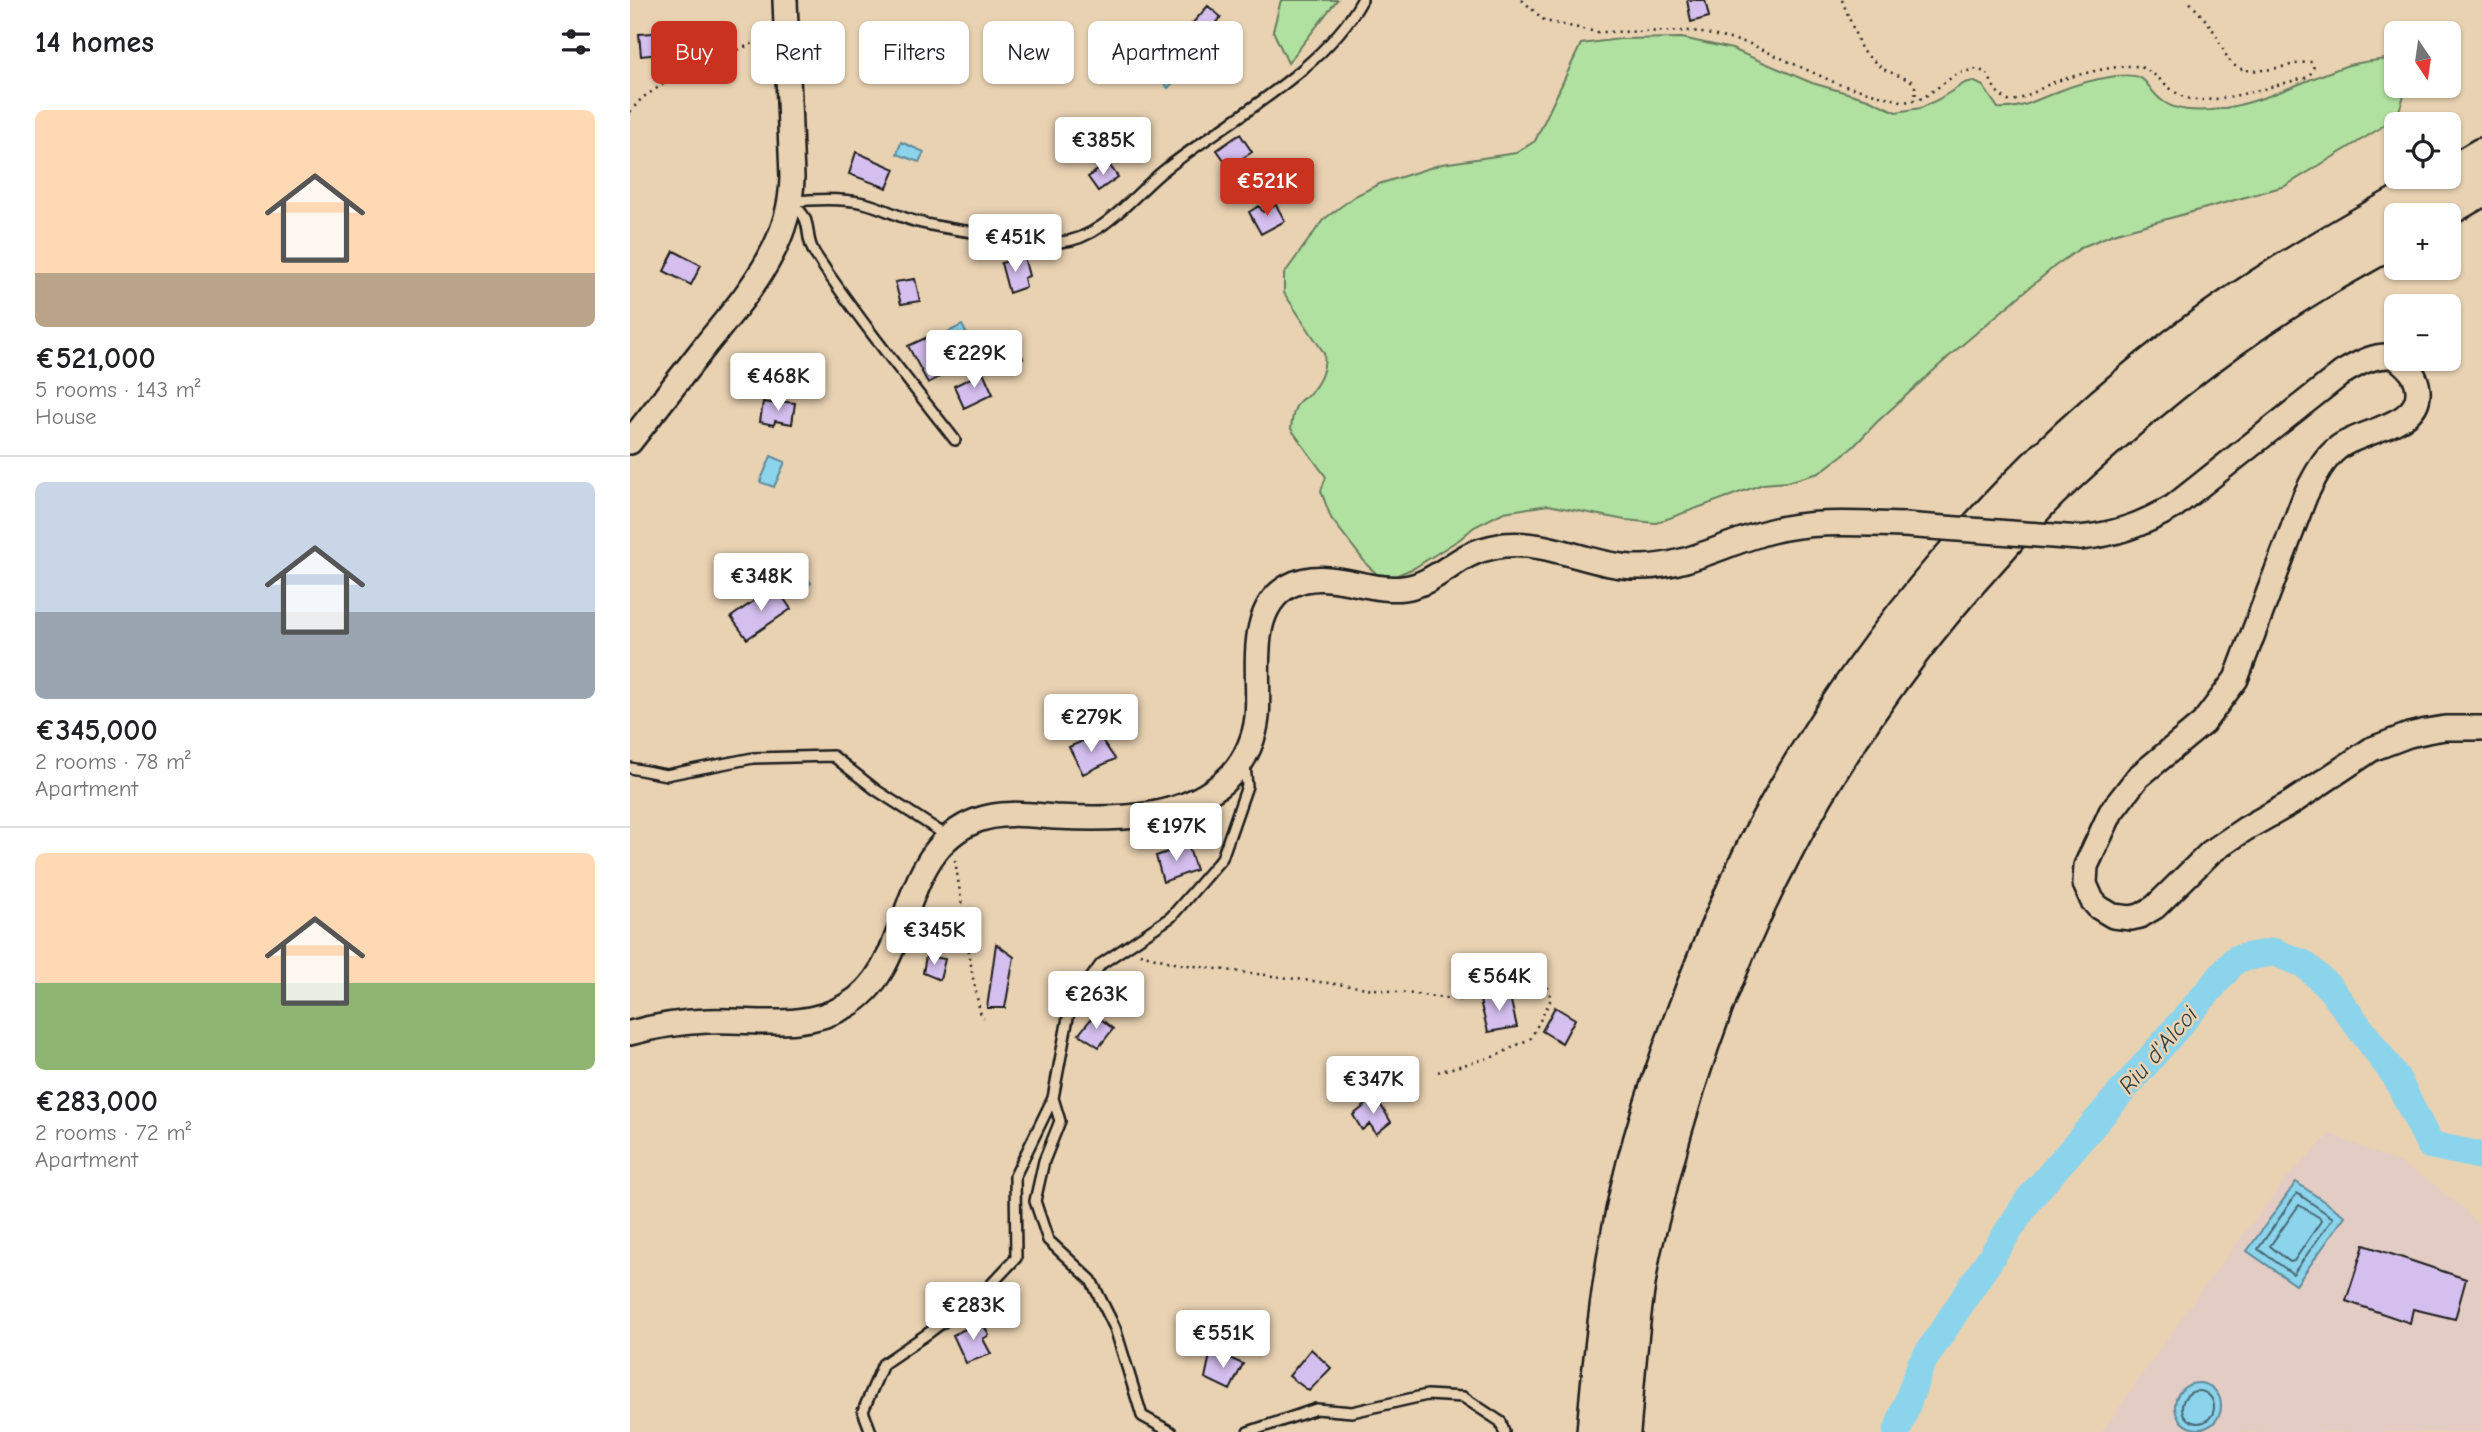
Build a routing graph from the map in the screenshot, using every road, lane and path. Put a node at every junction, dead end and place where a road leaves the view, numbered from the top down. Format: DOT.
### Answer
graph roads {
  1 [pos="785,0"];
  2 [pos="1362,0"];
  3 [pos="1522,0"];
  4 [pos="1842,0"];
  5 [pos="2188,0"];
  6 [pos="786,21"];
  7 [pos="751,43"];
  8 [pos="788,84"];
  9 [pos="1916,100"];
  10 [pos="630,112"];
  11 [pos="2482,155"];
  12 [pos="2461,167"];
  13 [pos="2423,189"];
  14 [pos="2482,189"];
  15 [pos="790,202"];
  16 [pos="2458,203"];
  17 [pos="2384,246"];
  18 [pos="2384,355"];
  19 [pos="2410,371"];
  20 [pos="955,440"];
  21 [pos="630,442"];
  22 [pos="2482,727"];
  23 [pos="1245,757"];
  24 [pos="630,768"];
  25 [pos="948,837"];
  26 [pos="1123,949"];
  27 [pos="984,1018"];
  28 [pos="630,1033"];
  29 [pos="1434,1073"];
  30 [pos="1053,1098"];
  31 [pos="871,1432"];
  32 [pos="1171,1432"];
  33 [pos="1248,1432"];
  34 [pos="1504,1432"];
  35 [pos="1594,1432"];
  36 [pos="1623,1432"];
  1 -- 6 [label="street"];
  2 -- 15 [label="lane"];
  3 -- 9 [label="path"];
  4 -- 9 [label="path"];
  5 -- 9 [label="path"];
  7 -- 10 [label="path"];
  8 -- 15 [label="street"];
  11 -- 12 [label="highway"];
  13 -- 35 [label="highway"];
  14 -- 16 [label="highway"];
  15 -- 20 [label="lane"];
  15 -- 21 [label="street"];
  17 -- 36 [label="highway"];
  18 -- 23 [label="street, bridge"];
  19 -- 22 [label="street"];
  23 -- 25 [label="street"];
  23 -- 26 [label="lane"];
  24 -- 25 [label="lane"];
  25 -- 27 [label="path"];
  25 -- 28 [label="street"];
  26 -- 29 [label="path"];
  26 -- 30 [label="lane"];
  30 -- 31 [label="lane"];
  30 -- 32 [label="lane"];
  33 -- 34 [label="lane"];
}
